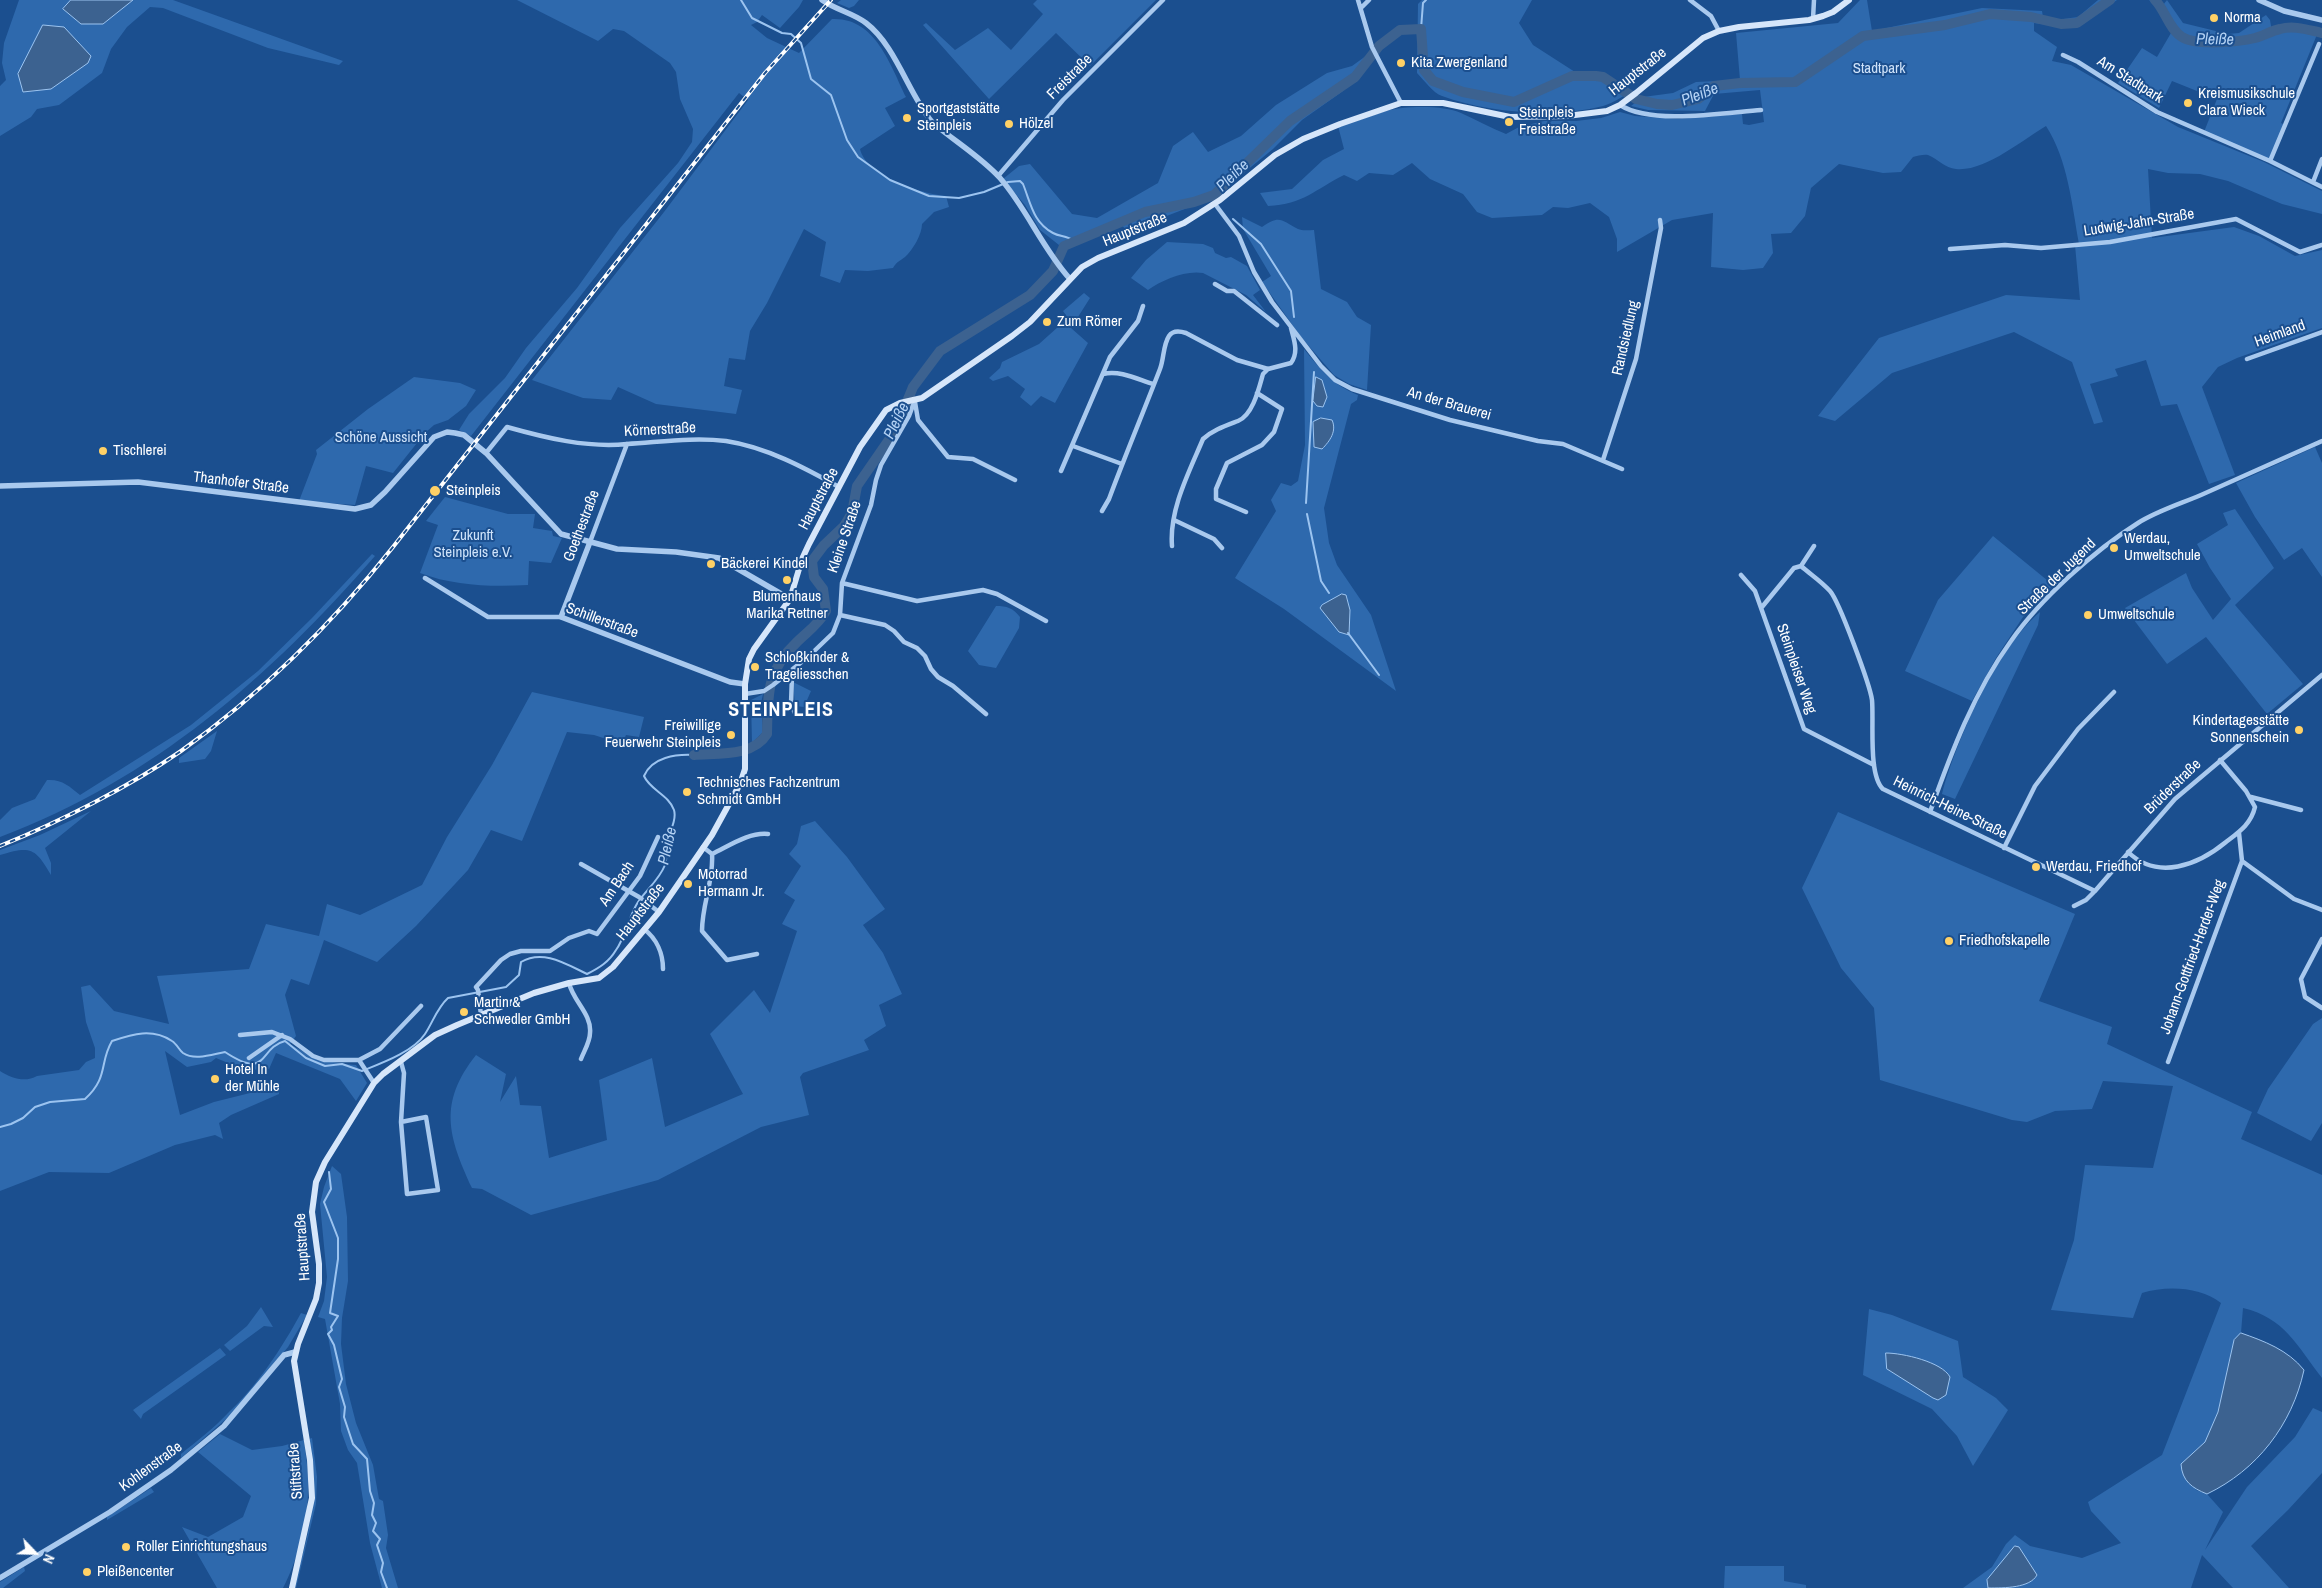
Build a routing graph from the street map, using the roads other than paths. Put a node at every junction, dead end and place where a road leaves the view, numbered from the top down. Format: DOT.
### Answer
graph roads {
  1 [pos="822,0"];
  2 [pos="1164,0"];
  3 [pos="1358,0"];
  4 [pos="1369,0"];
  5 [pos="1690,0"];
  6 [pos="1814,0"];
  7 [pos="1849,0"];
  8 [pos="2259,0"];
  9 [pos="1362,7"];
  10 [pos="1813,19"];
  11 [pos="2322,20"];
  12 [pos="1719,30"];
  13 [pos="2319,44"];
  14 [pos="2063,55"];
  15 [pos="1401,103"];
  16 [pos="1623,103"];
  17 [pos="1761,110"];
  18 [pos="2322,159"];
  19 [pos="2270,161"];
  20 [pos="999,178"];
  21 [pos="2312,182"];
  22 [pos="2322,186"];
  23 [pos="1215,204"];
  24 [pos="1660,220"];
  25 [pos="2322,245"];
  26 [pos="1950,249"];
  27 [pos="1070,278"];
  28 [pos="1215,284"];
  29 [pos="1143,306"];
  30 [pos="1283,316"];
  31 [pos="1291,327"];
  32 [pos="2322,332"];
  33 [pos="2247,359"];
  34 [pos="1268,369"];
  35 [pos="1103,374"];
  36 [pos="1153,384"];
  37 [pos="1257,393"];
  38 [pos="913,401"];
  39 [pos="2322,441"];
  40 [pos="627,444"];
  41 [pos="1073,446"];
  42 [pos="486,453"];
  43 [pos="1603,460"];
  44 [pos="1122,464"];
  45 [pos="1622,469"];
  46 [pos="1061,471"];
  47 [pos="1016,480"];
  48 [pos="0,486"];
  49 [pos="839,487"];
  50 [pos="1102,511"];
  51 [pos="1246,512"];
  52 [pos="1174,520"];
  53 [pos="590,542"];
  54 [pos="1172,546"];
  55 [pos="1814,546"];
  56 [pos="1222,548"];
  57 [pos="1801,566"];
  58 [pos="1741,575"];
  59 [pos="425,578"];
  60 [pos="842,583"];
  61 [pos="790,599"];
  62 [pos="1762,607"];
  63 [pos="840,615"];
  64 [pos="561,617"];
  65 [pos="1046,622"];
  66 [pos="790,672"];
  67 [pos="2322,675"];
  68 [pos="745,684"];
  69 [pos="2114,692"];
  70 [pos="745,694"];
  71 [pos="795,713"];
  72 [pos="986,714"];
  73 [pos="2220,760"];
  74 [pos="1874,765"];
  75 [pos="2251,797"];
  76 [pos="2301,810"];
  77 [pos="1930,812"];
  78 [pos="2239,833"];
  79 [pos="768,834"];
  80 [pos="658,838"];
  81 [pos="703,847"];
  82 [pos="2004,848"];
  83 [pos="2128,852"];
  84 [pos="712,854"];
  85 [pos="2242,861"];
  86 [pos="581,864"];
  87 [pos="630,891"];
  88 [pos="2095,891"];
  89 [pos="2074,906"];
  90 [pos="2322,910"];
  91 [pos="659,912"];
  92 [pos="644,929"];
  93 [pos="2322,939"];
  94 [pos="757,954"];
  95 [pos="663,969"];
  96 [pos="569,983"];
  97 [pos="421,1006"];
  98 [pos="2322,1008"];
  99 [pos="480,1015"];
  100 [pos="240,1034"];
  101 [pos="282,1035"];
  102 [pos="249,1058"];
  103 [pos="581,1059"];
  104 [pos="359,1060"];
  105 [pos="400,1062"];
  106 [pos="2168,1062"];
  107 [pos="371,1080"];
  108 [pos="401,1122"];
  109 [pos="295,1352"];
  110 [pos="0,1578"];
  111 [pos="292,1588"];
  1 -- 20 [label="street"];
  2 -- 20 [label="street, Freistraße"];
  3 -- 9 [label="street"];
  4 -- 9 [label="street"];
  5 -- 12 [label="street"];
  6 -- 10 [label="street"];
  7 -- 10 [label="main road, Hauptstraße"];
  8 -- 11 [label="street"];
  9 -- 15 [label="street"];
  10 -- 12 [label="main road, Hauptstraße"];
  12 -- 16 [label="main road, Hauptstraße"];
  13 -- 19 [label="street"];
  14 -- 19 [label="street, Am Stadtpark"];
  15 -- 16 [label="main road, Hauptstraße"];
  15 -- 23 [label="main road, Hauptstraße"];
  16 -- 17 [label="street"];
  18 -- 21 [label="street"];
  19 -- 21 [label="street, Am Stadtpark"];
  20 -- 27 [label="street"];
  21 -- 22 [label="street, Am Stadtpark"];
  23 -- 27 [label="main road, Hauptstraße"];
  23 -- 30 [label="street, An der Brauerei"];
  24 -- 43 [label="street, Randsiedlung"];
  25 -- 26 [label="street, Ludwig-Jahn-Straße"];
  27 -- 38 [label="main road, Hauptstraße"];
  28 -- 30 [label="street"];
  29 -- 35 [label="street"];
  30 -- 31 [label="street, An der Brauerei"];
  31 -- 34 [label="street, An der Brauerei"];
  31 -- 43 [label="street, An der Brauerei"];
  32 -- 33 [label="street, Heimland"];
  34 -- 36 [label="street"];
  34 -- 37 [label="street"];
  35 -- 36 [label="street"];
  35 -- 41 [label="street"];
  36 -- 44 [label="street"];
  37 -- 51 [label="street"];
  37 -- 52 [label="street"];
  38 -- 47 [label="street"];
  38 -- 49 [label="main road, Hauptstraße"];
  38 -- 60 [label="street, Kleine Straße"];
  39 -- 77 [label="street, Straße der Jugend"];
  40 -- 42 [label="street, Körnerstraße"];
  40 -- 49 [label="street, Körnerstraße"];
  40 -- 53 [label="street, Goethestraße"];
  41 -- 44 [label="street"];
  41 -- 46 [label="street"];
  42 -- 48 [label="street, Thanhofer Straße"];
  42 -- 53 [label="street"];
  43 -- 45 [label="street, An der Brauerei"];
  44 -- 50 [label="street"];
  49 -- 61 [label="main road, Hauptstraße"];
  52 -- 54 [label="street"];
  52 -- 56 [label="street"];
  53 -- 61 [label="street"];
  53 -- 64 [label="street, Goethestraße"];
  55 -- 57 [label="street"];
  57 -- 62 [label="street"];
  57 -- 74 [label="street, Heinrich-Heine-Straße"];
  58 -- 62 [label="street, Steinpleiser Weg"];
  59 -- 64 [label="street, Schillerstraße"];
  60 -- 63 [label="street, Kleine Straße"];
  60 -- 65 [label="street"];
  61 -- 68 [label="main road, Hauptstraße"];
  62 -- 74 [label="street, Steinpleiser Weg"];
  63 -- 66 [label="street, Kleine Straße"];
  63 -- 72 [label="street"];
  64 -- 68 [label="street, Schillerstraße"];
  66 -- 70 [label="street, Kleine Straße"];
  66 -- 71 [label="street"];
  67 -- 73 [label="street, Brüderstraße"];
  68 -- 70 [label="main road, Hauptstraße"];
  69 -- 82 [label="street"];
  70 -- 81 [label="main road, Hauptstraße"];
  73 -- 75 [label="street"];
  73 -- 83 [label="street, Brüderstraße"];
  74 -- 77 [label="street, Heinrich-Heine-Straße"];
  75 -- 76 [label="street"];
  75 -- 78 [label="street, Johann-Gottfried-Herder-Weg"];
  77 -- 82 [label="street, Heinrich-Heine-Straße"];
  78 -- 83 [label="street, Johann-Gottfried-Herder-Weg"];
  78 -- 85 [label="street"];
  79 -- 84 [label="street"];
  80 -- 87 [label="street, Am Bach"];
  81 -- 84 [label="street"];
  81 -- 91 [label="main road, Hauptstraße"];
  82 -- 88 [label="street, Heinrich-Heine-Straße"];
  83 -- 88 [label="street, Brüderstraße"];
  84 -- 94 [label="street"];
  85 -- 90 [label="street"];
  85 -- 106 [label="street, Johann-Gottfried-Herder-Weg"];
  86 -- 87 [label="street"];
  87 -- 91 [label="street"];
  87 -- 99 [label="street, Am Bach"];
  88 -- 89 [label="street, Brüderstraße"];
  91 -- 92 [label="main road, Hauptstraße"];
  92 -- 95 [label="street"];
  92 -- 96 [label="main road, Hauptstraße"];
  93 -- 98 [label="street"];
  96 -- 99 [label="main road, Hauptstraße"];
  96 -- 103 [label="street"];
  97 -- 104 [label="street"];
  99 -- 105 [label="main road, Hauptstraße"];
  100 -- 101 [label="street"];
  101 -- 102 [label="street"];
  101 -- 104 [label="street"];
  104 -- 107 [label="street"];
  105 -- 107 [label="main road, Hauptstraße"];
  105 -- 108 [label="street"];
  107 -- 109 [label="main road, Hauptstraße"];
  108 -- 108 [label="street"];
  109 -- 110 [label="street, Kohlenstraße"];
  109 -- 111 [label="main road, Stiftstraße"];
}
